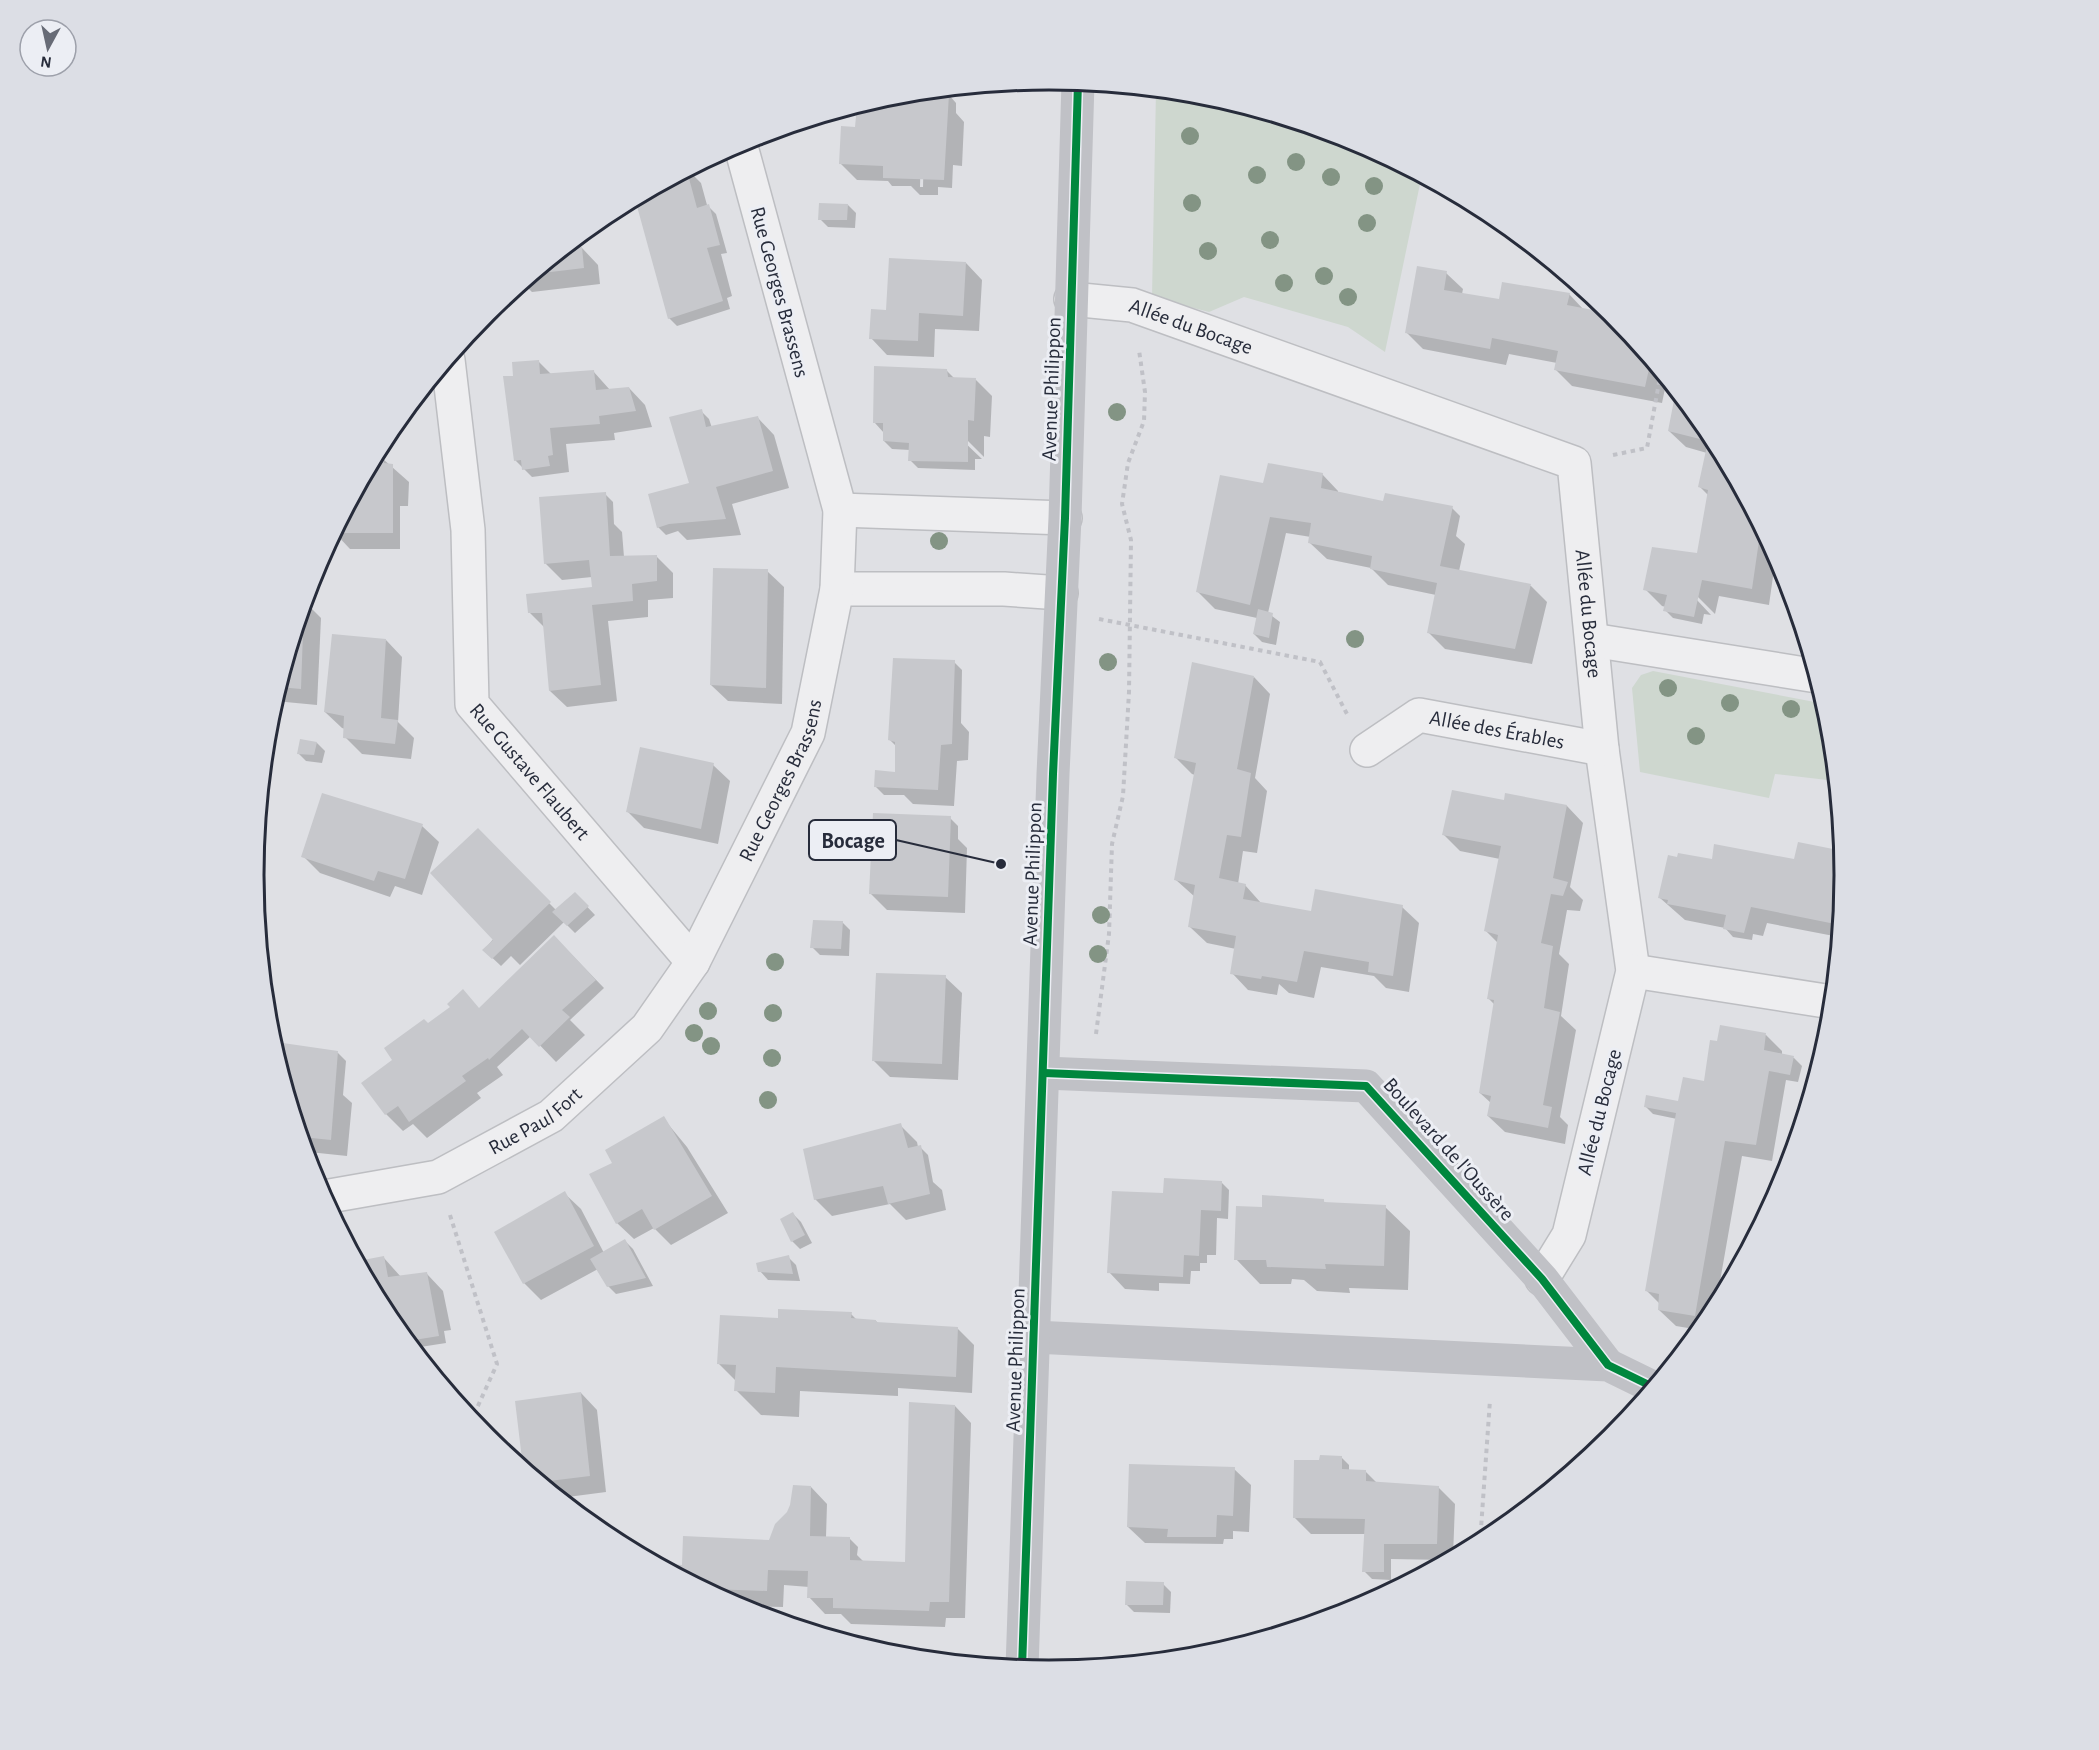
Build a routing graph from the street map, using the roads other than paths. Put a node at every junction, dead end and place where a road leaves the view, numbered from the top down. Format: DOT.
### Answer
graph roads {
  1 [pos="1078,91"];
  2 [pos="743,153"];
  3 [pos="1071,299"];
  4 [pos="449,369"];
  5 [pos="840,510"];
  6 [pos="1065,518"];
  7 [pos="837,589"];
  8 [pos="1060,602"];
  9 [pos="1592,640"];
  10 [pos="1809,675"];
  11 [pos="1602,749"];
  12 [pos="1367,750"];
  13 [pos="693,962"];
  14 [pos="1633,971"];
  15 [pos="1824,1001"];
  16 [pos="1044,1073"];
  17 [pos="333,1195"];
  18 [pos="1542,1279"];
  19 [pos="1034,1337"];
  20 [pos="1608,1365"];
  21 [pos="1647,1384"];
  22 [pos="1022,1659"];
  1 -- 3 [label="street, Avenue Philippon"];
  2 -- 5 [label="street, Rue Georges Brassens"];
  3 -- 6 [label="street, Avenue Philippon"];
  3 -- 9 [label="street, Allée du Bocage"];
  4 -- 13 [label="street, Rue Gustave Flaubert"];
  5 -- 6 [label="street"];
  5 -- 7 [label="street, Rue Georges Brassens"];
  6 -- 8 [label="street, Avenue Philippon"];
  7 -- 8 [label="street"];
  7 -- 13 [label="street, Rue Georges Brassens"];
  8 -- 16 [label="street, Avenue Philippon"];
  9 -- 10 [label="street"];
  9 -- 11 [label="street, Allée du Bocage"];
  11 -- 12 [label="street, Allée des Érables"];
  11 -- 14 [label="street, Allée du Bocage"];
  13 -- 17 [label="street, Rue Paul Fort"];
  14 -- 15 [label="street"];
  14 -- 18 [label="street, Allée du Bocage"];
  16 -- 18 [label="street, Boulevard de l'Oussère"];
  16 -- 19 [label="street, Avenue Philippon"];
  18 -- 20 [label="street, Boulevard de l'Oussère"];
  19 -- 20 [label="street, Boulevard de l'Oussère"];
  19 -- 22 [label="street, Avenue Philippon"];
  20 -- 21 [label="street, Boulevard de l'Oussère"];
}
